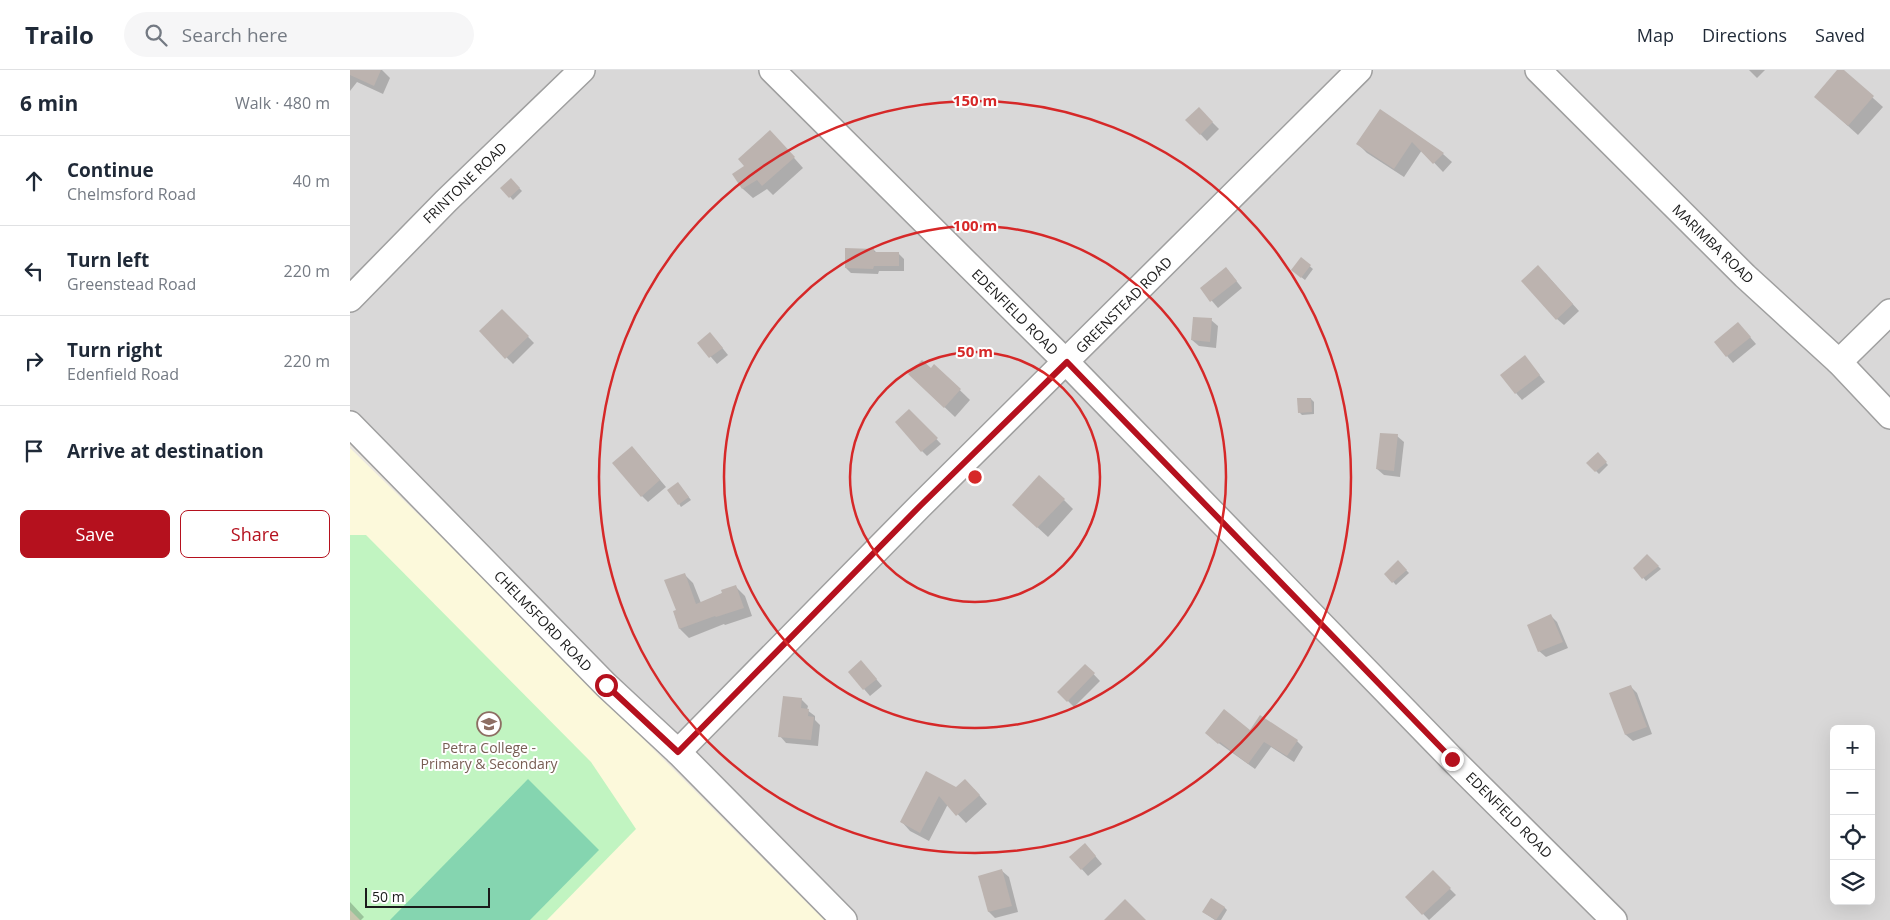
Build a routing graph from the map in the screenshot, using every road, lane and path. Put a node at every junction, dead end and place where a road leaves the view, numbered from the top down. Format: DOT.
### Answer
graph roads {
  1 [pos="582,70"];
  2 [pos="772,70"];
  3 [pos="1359,70"];
  4 [pos="1538,70"];
  5 [pos="350,299"];
  6 [pos="1890,312"];
  7 [pos="1067,362"];
  8 [pos="1839,362"];
  9 [pos="1890,416"];
  10 [pos="350,424"];
  11 [pos="678,752"];
  12 [pos="844,920"];
  13 [pos="1614,920"];
  1 -- 5 [label="street, FRINTONE ROAD"];
  2 -- 7 [label="street, EDENFIELD ROAD"];
  3 -- 7 [label="street, GREENSTEAD ROAD"];
  4 -- 8 [label="street, MARIMBA ROAD"];
  6 -- 8 [label="street"];
  7 -- 11 [label="street, GREENSTEAD ROAD"];
  7 -- 13 [label="street, EDENFIELD ROAD"];
  8 -- 9 [label="street, MARIMBA ROAD"];
  10 -- 11 [label="street, CHELMSFORD ROAD"];
  11 -- 12 [label="street, CHELMSFORD ROAD"];
}
